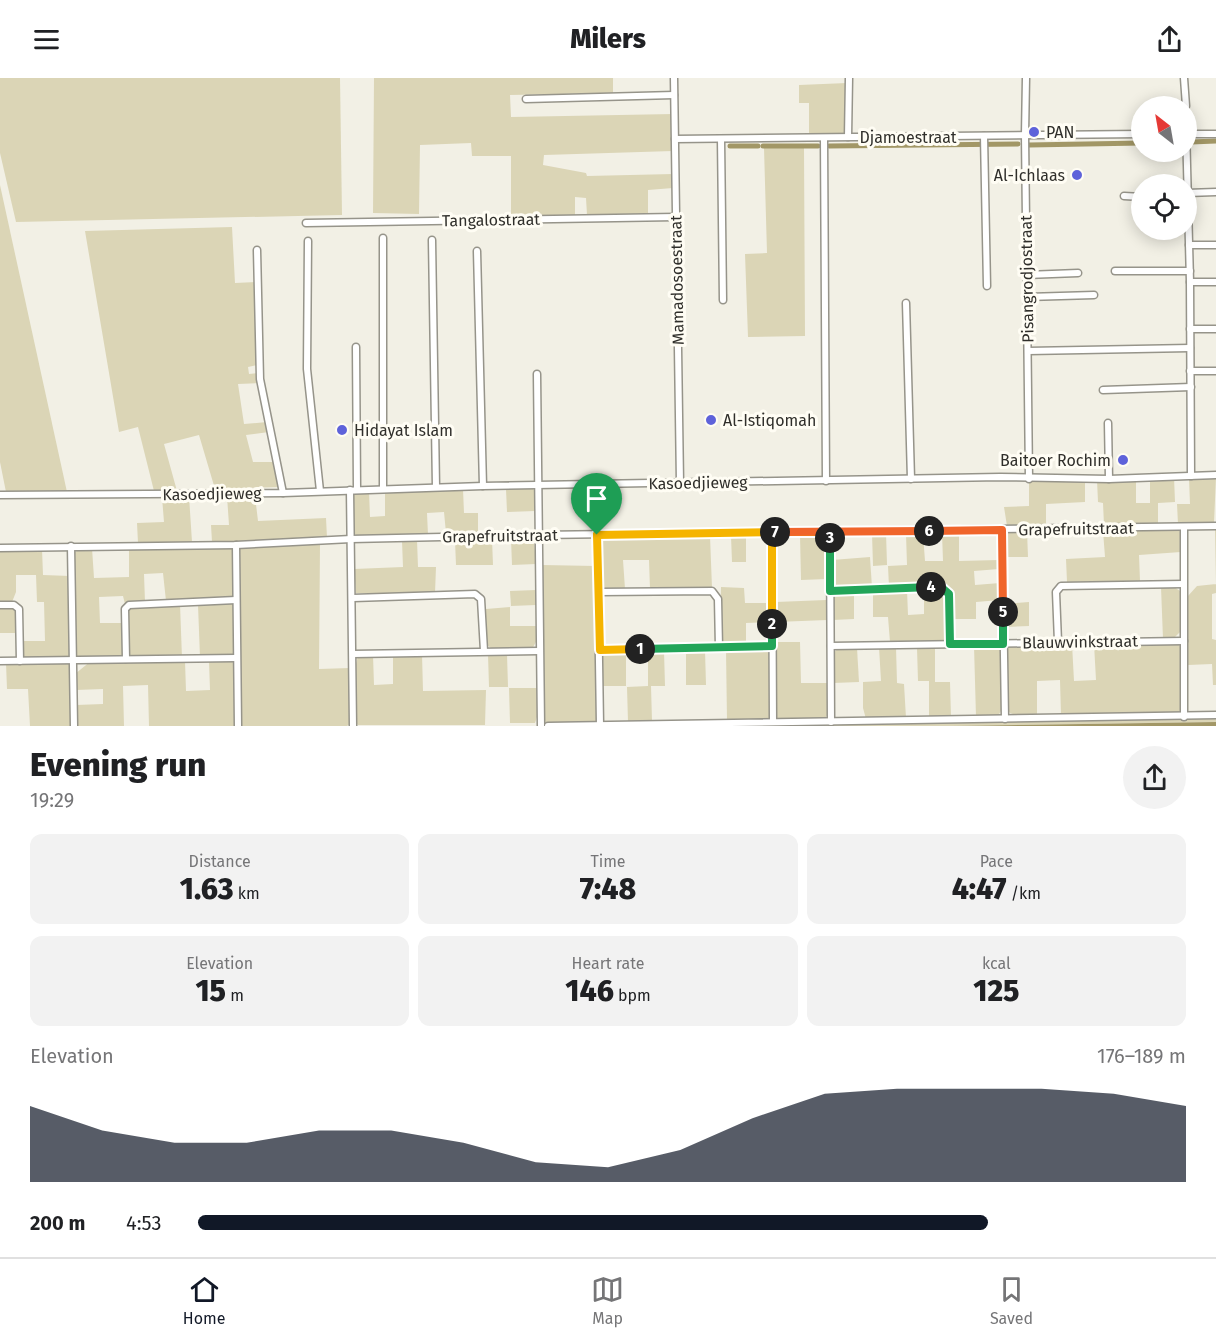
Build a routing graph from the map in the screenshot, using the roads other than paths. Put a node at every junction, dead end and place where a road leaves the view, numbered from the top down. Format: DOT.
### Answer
graph roads {
  1 [pos="674,78"];
  2 [pos="849,78"];
  3 [pos="1026,78"];
  4 [pos="1185,78"];
  5 [pos="674,95"];
  6 [pos="1186,96"];
  7 [pos="526,99"];
  8 [pos="1131,134"];
  9 [pos="1197,134"];
  10 [pos="1216,134"];
  11 [pos="1025,135"];
  12 [pos="848,137"];
  13 [pos="824,138"];
  14 [pos="984,138"];
  15 [pos="675,139"];
  16 [pos="721,139"];
  17 [pos="1216,192"];
  18 [pos="1197,193"];
  19 [pos="1124,196"];
  20 [pos="1131,196"];
  21 [pos="676,217"];
  22 [pos="306,223"];
  23 [pos="383,238"];
  24 [pos="432,240"];
  25 [pos="1189,240"];
  26 [pos="308,241"];
  27 [pos="1189,245"];
  28 [pos="1216,245"];
  29 [pos="257,250"];
  30 [pos="477,251"];
  31 [pos="1115,271"];
  32 [pos="1190,271"];
  33 [pos="1078,273"];
  34 [pos="1026,275"];
  35 [pos="1190,282"];
  36 [pos="1216,282"];
  37 [pos="987,286"];
  38 [pos="1094,295"];
  39 [pos="1027,297"];
  40 [pos="723,300"];
  41 [pos="906,303"];
  42 [pos="1190,329"];
  43 [pos="1216,329"];
  44 [pos="356,346"];
  45 [pos="1190,348"];
  46 [pos="1028,351"];
  47 [pos="1190,371"];
  48 [pos="1216,371"];
  49 [pos="537,374"];
  50 [pos="1191,387"];
  51 [pos="1103,390"];
  52 [pos="1108,423"];
  53 [pos="1216,475"];
  54 [pos="1191,476"];
  55 [pos="911,479"];
  56 [pos="1029,479"];
  57 [pos="1109,479"];
  58 [pos="826,481"];
  59 [pos="680,483"];
  60 [pos="539,485"];
  61 [pos="483,486"];
  62 [pos="436,487"];
  63 [pos="383,488"];
  64 [pos="354,489"];
  65 [pos="320,491"];
  66 [pos="283,493"];
  67 [pos="0,495"];
  68 [pos="1216,526"];
  69 [pos="1184,527"];
  70 [pos="1002,530"];
  71 [pos="772,532"];
  72 [pos="830,532"];
  73 [pos="539,535"];
  74 [pos="597,535"];
  75 [pos="351,539"];
  76 [pos="236,544"];
  77 [pos="71,546"];
  78 [pos="0,548"];
  79 [pos="1183,584"];
  80 [pos="830,591"];
  81 [pos="598,592"];
  82 [pos="353,598"];
  83 [pos="236,600"];
  84 [pos="0,605"];
  85 [pos="1184,640"];
  86 [pos="1058,642"];
  87 [pos="950,644"];
  88 [pos="1003,644"];
  89 [pos="772,646"];
  90 [pos="831,646"];
  91 [pos="719,648"];
  92 [pos="600,650"];
  93 [pos="484,651"];
  94 [pos="539,651"];
  95 [pos="353,654"];
  96 [pos="236,658"];
  97 [pos="126,659"];
  98 [pos="72,660"];
  99 [pos="0,661"];
  100 [pos="20,661"];
  101 [pos="1216,715"];
  102 [pos="1184,717"];
  103 [pos="1005,719"];
  104 [pos="773,722"];
  105 [pos="831,722"];
  106 [pos="600,725"];
  107 [pos="74,726"];
  108 [pos="238,726"];
  109 [pos="354,726"];
  110 [pos="541,726"];
  111 [pos="548,726"];
  1 -- 5 [label="street, Mamadosoestraat"];
  2 -- 12 [label="street"];
  3 -- 11 [label="street, Pisangrodjostraat"];
  4 -- 6 [label="street"];
  5 -- 7 [label="street"];
  5 -- 15 [label="street, Mamadosoestraat"];
  8 -- 11 [label="street, Djamoestraat"];
  9 -- 10 [label="street"];
  11 -- 14 [label="street, Djamoestraat"];
  11 -- 34 [label="street, Pisangrodjostraat"];
  12 -- 13 [label="street, Djamoestraat"];
  12 -- 14 [label="street, Djamoestraat"];
  13 -- 16 [label="street, Djamoestraat"];
  13 -- 58 [label="street"];
  14 -- 37 [label="street"];
  15 -- 16 [label="street, Djamoestraat"];
  15 -- 21 [label="street, Mamadosoestraat"];
  16 -- 40 [label="street"];
  17 -- 18 [label="street"];
  19 -- 20 [label="street"];
  21 -- 22 [label="street, Tangalostraat"];
  21 -- 59 [label="street, Mamadosoestraat"];
  23 -- 63 [label="street"];
  24 -- 62 [label="street"];
  25 -- 27 [label="street"];
  26 -- 65 [label="street"];
  27 -- 28 [label="street"];
  27 -- 32 [label="street"];
  29 -- 66 [label="street"];
  30 -- 61 [label="street"];
  31 -- 32 [label="street"];
  32 -- 35 [label="street"];
  33 -- 34 [label="street"];
  34 -- 39 [label="street, Pisangrodjostraat"];
  35 -- 36 [label="street"];
  35 -- 42 [label="street"];
  38 -- 39 [label="street"];
  39 -- 46 [label="street, Pisangrodjostraat"];
  41 -- 55 [label="street"];
  42 -- 43 [label="street"];
  42 -- 45 [label="street"];
  44 -- 64 [label="street"];
  45 -- 46 [label="street"];
  45 -- 47 [label="street"];
  46 -- 56 [label="street, Pisangrodjostraat"];
  47 -- 48 [label="street"];
  47 -- 50 [label="street"];
  49 -- 60 [label="street"];
  50 -- 51 [label="street"];
  50 -- 54 [label="street"];
  52 -- 57 [label="street"];
  53 -- 54 [label="street, Kasoedjieweg"];
  54 -- 57 [label="street, Kasoedjieweg"];
  55 -- 56 [label="street, Kasoedjieweg"];
  55 -- 58 [label="street, Kasoedjieweg"];
  56 -- 57 [label="street, Kasoedjieweg"];
  58 -- 59 [label="street, Kasoedjieweg"];
  59 -- 60 [label="street, Kasoedjieweg"];
  60 -- 61 [label="street, Kasoedjieweg"];
  60 -- 73 [label="street"];
  61 -- 62 [label="street, Kasoedjieweg"];
  62 -- 63 [label="street, Kasoedjieweg"];
  63 -- 64 [label="street, Kasoedjieweg"];
  64 -- 65 [label="street, Kasoedjieweg"];
  64 -- 75 [label="street"];
  65 -- 66 [label="street, Kasoedjieweg"];
  66 -- 67 [label="street, Kasoedjieweg"];
  68 -- 69 [label="street, Grapefruitstraat"];
  69 -- 70 [label="street, Grapefruitstraat"];
  69 -- 79 [label="street"];
  70 -- 72 [label="street, Grapefruitstraat"];
  70 -- 88 [label="street"];
  71 -- 72 [label="street, Grapefruitstraat"];
  71 -- 74 [label="street, Grapefruitstraat"];
  71 -- 89 [label="street"];
  72 -- 80 [label="street"];
  73 -- 74 [label="street, Grapefruitstraat"];
  73 -- 75 [label="street, Grapefruitstraat"];
  73 -- 94 [label="street"];
  74 -- 81 [label="street"];
  75 -- 76 [label="street, Grapefruitstraat"];
  75 -- 82 [label="street"];
  76 -- 77 [label="street, Grapefruitstraat"];
  76 -- 83 [label="street"];
  77 -- 78 [label="street, Grapefruitstraat"];
  77 -- 98 [label="street"];
  79 -- 85 [label="street"];
  79 -- 86 [label="street"];
  80 -- 87 [label="street"];
  80 -- 90 [label="street"];
  81 -- 91 [label="street"];
  81 -- 92 [label="street"];
  82 -- 93 [label="street"];
  82 -- 95 [label="street"];
  83 -- 96 [label="street"];
  83 -- 97 [label="street"];
  84 -- 100 [label="street"];
  85 -- 86 [label="street, Blauwvinkstraat"];
  85 -- 102 [label="street"];
  86 -- 88 [label="street, Blauwvinkstraat"];
  87 -- 88 [label="street, Blauwvinkstraat"];
  87 -- 90 [label="street, Blauwvinkstraat"];
  88 -- 103 [label="street"];
  89 -- 91 [label="street"];
  89 -- 104 [label="street"];
  90 -- 105 [label="street"];
  91 -- 92 [label="street"];
  92 -- 106 [label="street"];
  93 -- 94 [label="street"];
  93 -- 95 [label="street"];
  94 -- 110 [label="street"];
  95 -- 109 [label="street"];
  96 -- 97 [label="street"];
  96 -- 108 [label="street"];
  97 -- 98 [label="street"];
  98 -- 100 [label="street"];
  98 -- 107 [label="street"];
  99 -- 100 [label="street"];
  101 -- 102 [label="street"];
  102 -- 103 [label="street"];
  103 -- 105 [label="street"];
  104 -- 105 [label="street"];
  104 -- 106 [label="street"];
  106 -- 111 [label="street"];
}
